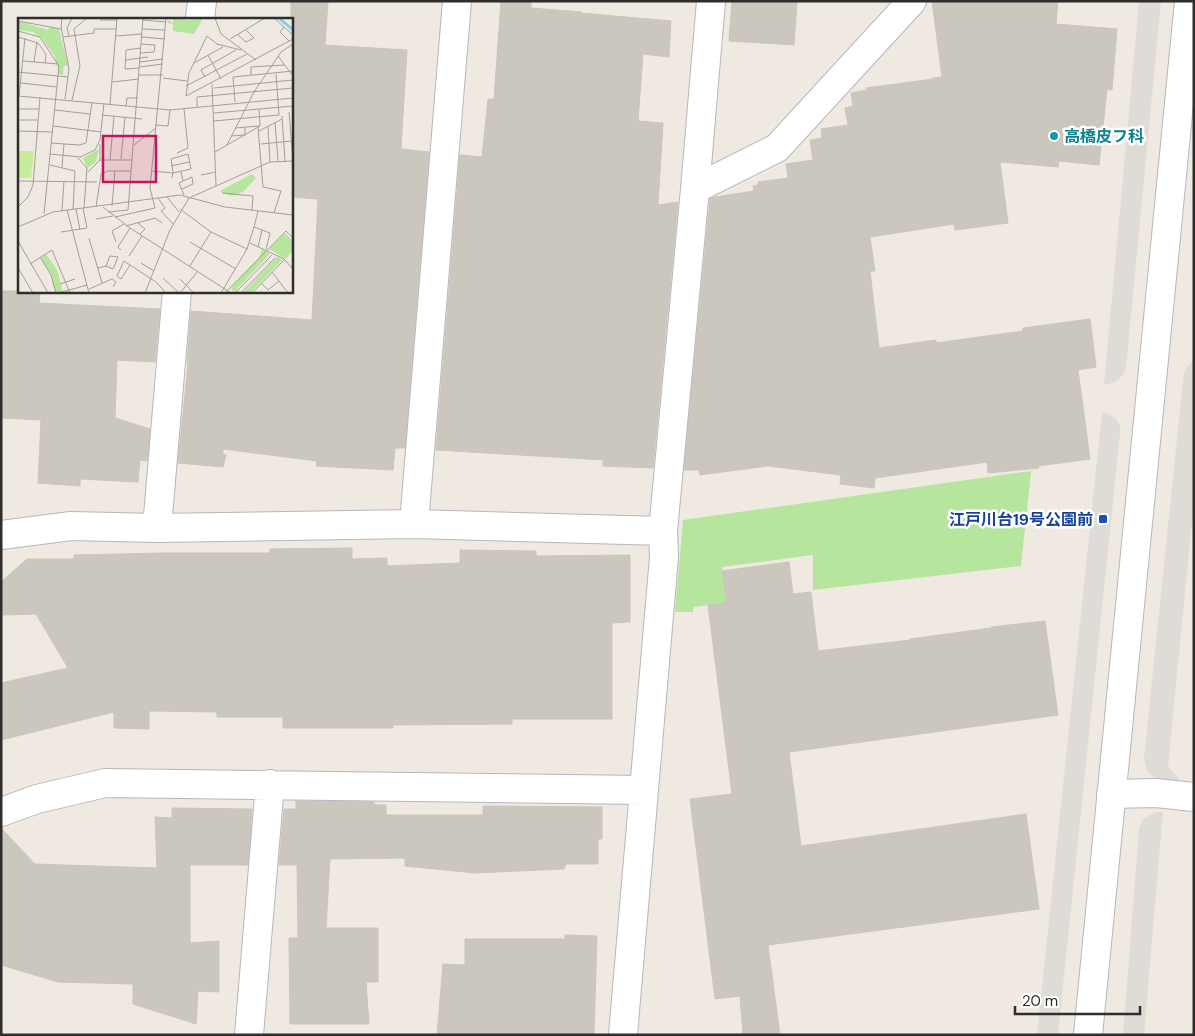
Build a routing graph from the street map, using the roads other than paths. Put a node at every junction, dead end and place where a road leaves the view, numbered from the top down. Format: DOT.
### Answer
graph roads {
  1 [pos="202,1"];
  2 [pos="457,1"];
  3 [pos="711,1"];
  4 [pos="912,1"];
  5 [pos="1189,1"];
  6 [pos="200,18"];
  7 [pos="695,189"];
  8 [pos="178,292"];
  9 [pos="414,524"];
  10 [pos="158,528"];
  11 [pos="663,531"];
  12 [pos="1,535"];
  13 [pos="270,784"];
  14 [pos="644,790"];
  15 [pos="1111,794"];
  16 [pos="1194,797"];
  17 [pos="1,812"];
  18 [pos="249,1035"];
  19 [pos="623,1035"];
  20 [pos="1088,1035"];
  1 -- 6 [label="street"];
  2 -- 9 [label="street"];
  3 -- 7 [label="street"];
  4 -- 7 [label="street"];
  5 -- 15 [label="street"];
  7 -- 11 [label="street"];
  8 -- 10 [label="street"];
  9 -- 10 [label="street"];
  9 -- 11 [label="street"];
  10 -- 12 [label="street"];
  11 -- 14 [label="street"];
  13 -- 14 [label="street"];
  13 -- 17 [label="street"];
  13 -- 18 [label="street"];
  14 -- 19 [label="street"];
  15 -- 16 [label="street"];
  15 -- 20 [label="street"];
}
